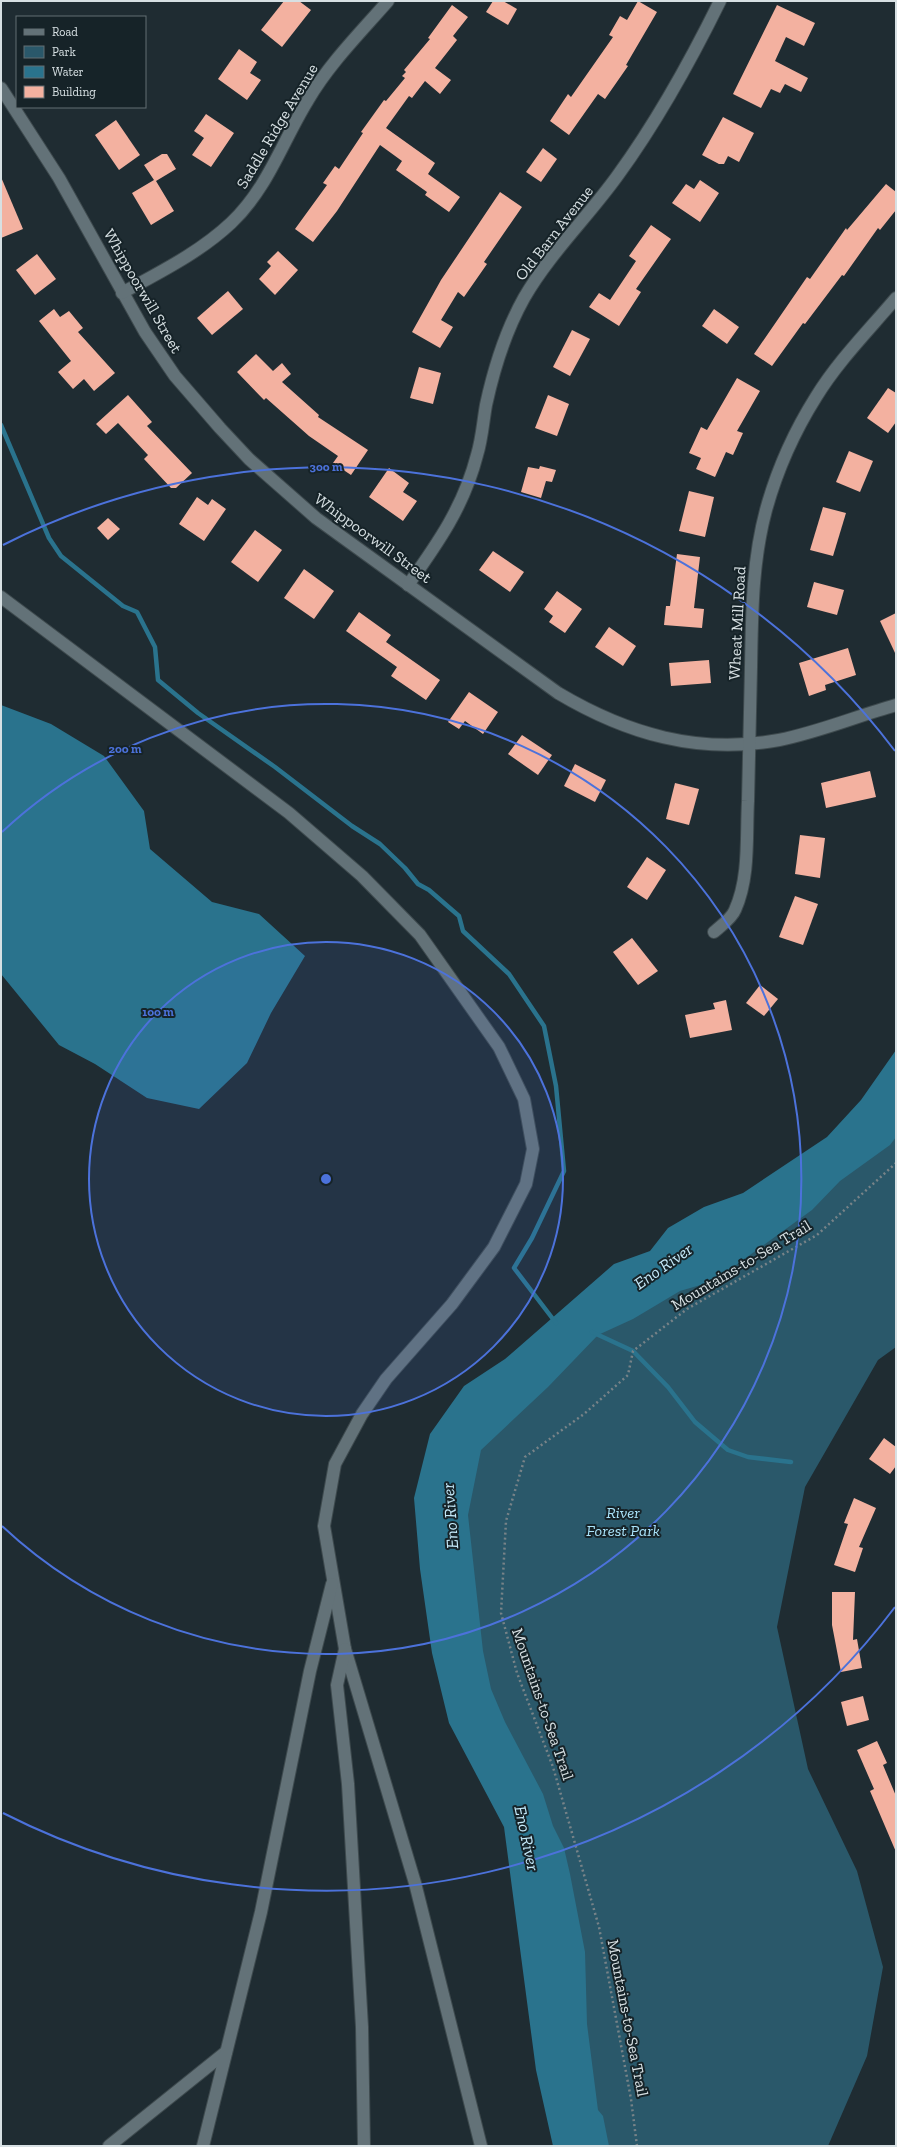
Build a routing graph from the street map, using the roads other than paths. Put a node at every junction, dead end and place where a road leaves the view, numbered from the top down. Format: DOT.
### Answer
graph roads {
  1 [pos="388,1"];
  2 [pos="720,1"];
  3 [pos="1,88"];
  4 [pos="122,294"];
  5 [pos="896,298"];
  6 [pos="408,585"];
  7 [pos="1,597"];
  8 [pos="896,705"];
  9 [pos="750,744"];
  10 [pos="714,932"];
  11 [pos="333,1579"];
  12 [pos="345,1648"];
  13 [pos="226,2052"];
  14 [pos="109,2146"];
  15 [pos="203,2146"];
  16 [pos="364,2146"];
  17 [pos="481,2146"];
  1 -- 4 [label="street, Saddle Ridge Avenue"];
  2 -- 6 [label="street, Old Barn Avenue"];
  3 -- 4 [label="street, Whippoorwill Street"];
  4 -- 6 [label="street, Whippoorwill Street"];
  5 -- 9 [label="street, Wheat Mill Road"];
  6 -- 9 [label="street, Whippoorwill Street"];
  7 -- 11 [label="street"];
  8 -- 9 [label="street, Whippoorwill Street"];
  9 -- 10 [label="street, Wheat Mill Road"];
  11 -- 12 [label="street"];
  11 -- 13 [label="street"];
  12 -- 16 [label="street"];
  12 -- 17 [label="street"];
  13 -- 14 [label="street"];
  13 -- 15 [label="street"];
}
